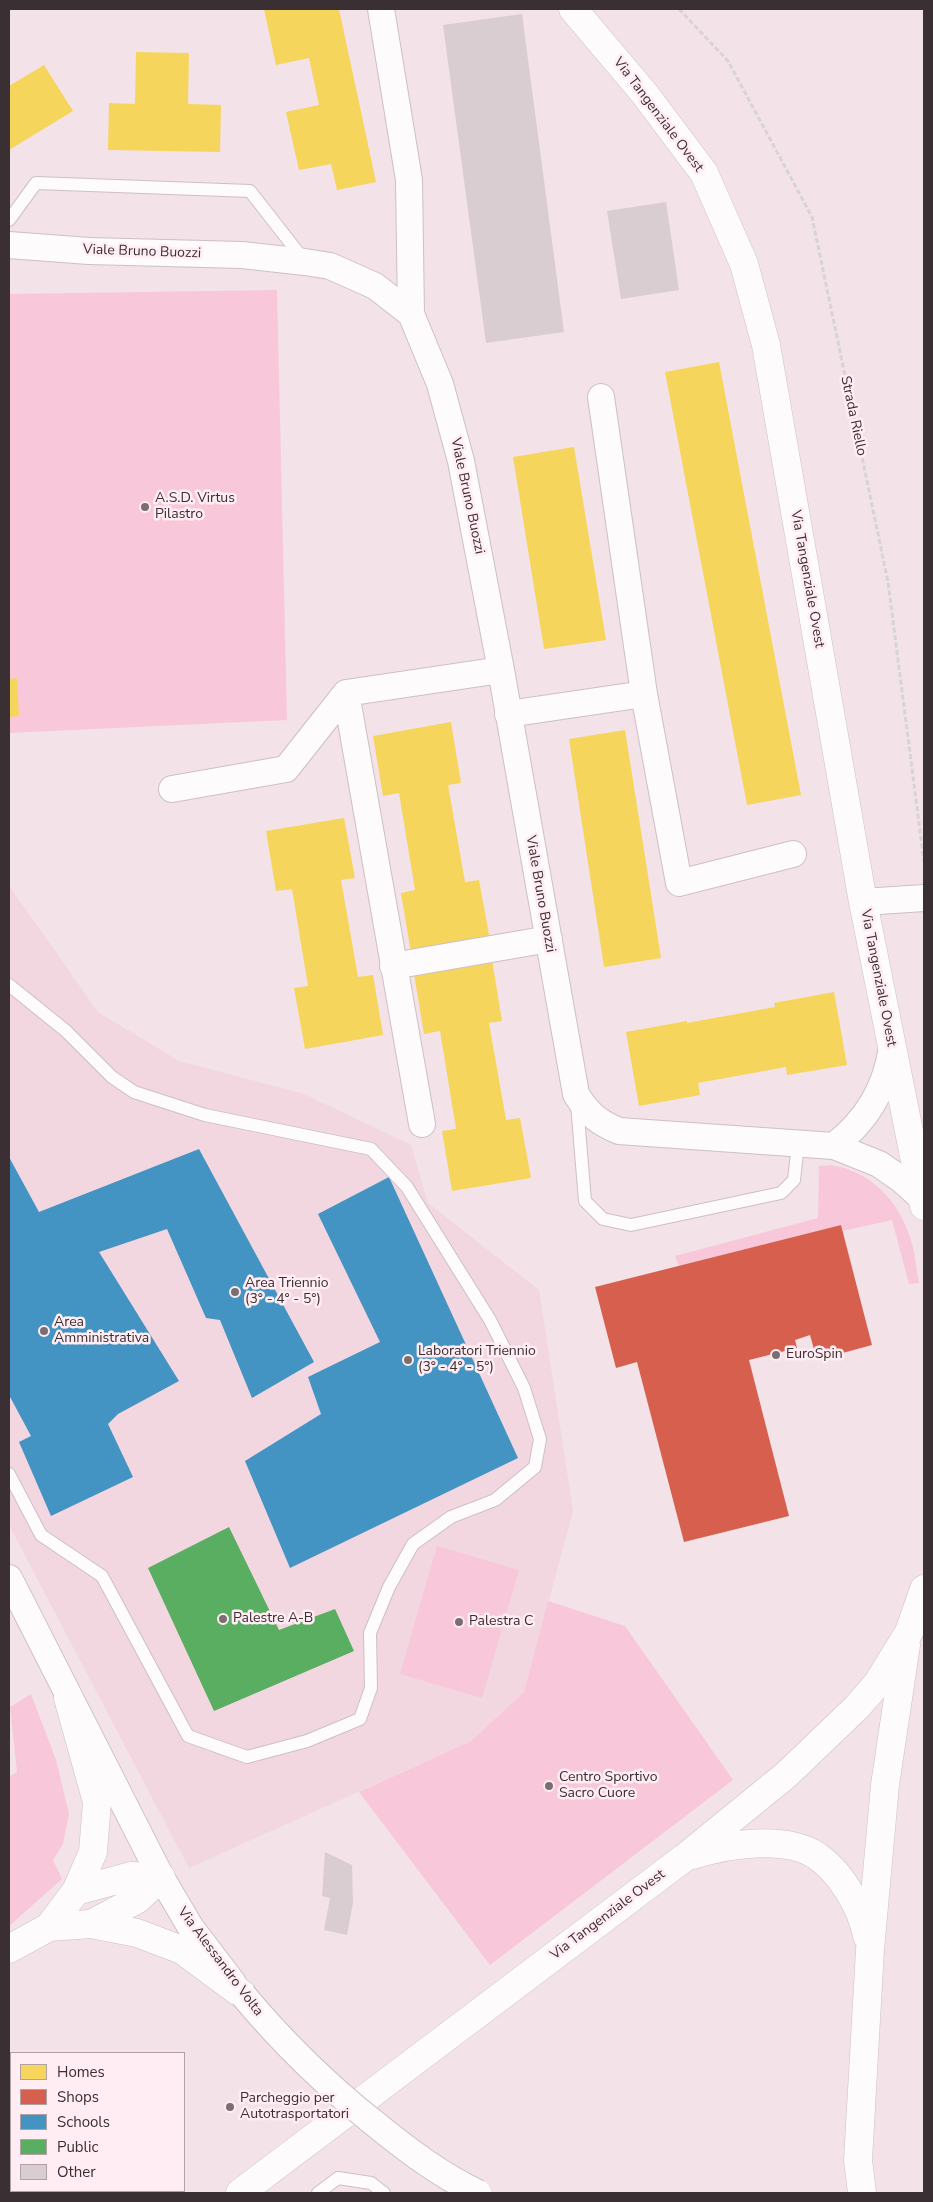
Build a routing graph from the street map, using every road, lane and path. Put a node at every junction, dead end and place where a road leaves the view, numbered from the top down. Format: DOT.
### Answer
graph roads {
  1 [pos="381,9"];
  2 [pos="573,9"];
  3 [pos="679,9"];
  4 [pos="9,220"];
  5 [pos="9,245"];
  6 [pos="305,262"];
  7 [pos="411,314"];
  8 [pos="601,397"];
  9 [pos="501,670"];
  10 [pos="346,694"];
  11 [pos="644,694"];
  12 [pos="508,714"];
  13 [pos="172,790"];
  14 [pos="793,854"];
  15 [pos="924,862"];
  16 [pos="924,898"];
  17 [pos="863,902"];
  18 [pos="549,939"];
  19 [pos="393,966"];
  20 [pos="9,985"];
  21 [pos="892,1048"];
  22 [pos="576,1094"];
  23 [pos="422,1124"];
  24 [pos="798,1144"];
  25 [pos="834,1146"];
  26 [pos="924,1203"];
  27 [pos="9,1474"];
  28 [pos="9,1578"];
  29 [pos="924,1589"];
  30 [pos="908,1632"];
  31 [pos="68,1698"];
  32 [pos="684,1858"];
  33 [pos="160,1877"];
  34 [pos="76,1891"];
  35 [pos="91,1924"];
  36 [pos="49,1927"];
  37 [pos="9,1949"];
  38 [pos="870,1950"];
  39 [pos="243,1995"];
  40 [pos="858,2160"];
  41 [pos="240,2193"];
  42 [pos="318,2193"];
  43 [pos="384,2193"];
  44 [pos="478,2193"];
  45 [pos="848,2193"];
  46 [pos="862,2193"];
  1 -- 7 [label="street, Viale Bruno Buozzi"];
  2 -- 17 [label="main road, Via Tangenziale Ovest"];
  3 -- 15 [label="path, Strada Riello"];
  4 -- 6 [label="lane"];
  5 -- 6 [label="street, Viale Bruno Buozzi"];
  6 -- 7 [label="street, Viale Bruno Buozzi"];
  7 -- 9 [label="street, Viale Bruno Buozzi"];
  8 -- 11 [label="street"];
  9 -- 10 [label="street"];
  9 -- 12 [label="street, Viale Bruno Buozzi"];
  10 -- 13 [label="street"];
  10 -- 19 [label="street"];
  11 -- 12 [label="street"];
  11 -- 14 [label="street"];
  12 -- 18 [label="street, Viale Bruno Buozzi"];
  16 -- 17 [label="street"];
  17 -- 21 [label="main road, Via Tangenziale Ovest"];
  18 -- 19 [label="street"];
  18 -- 22 [label="street, Viale Bruno Buozzi"];
  19 -- 23 [label="street"];
  20 -- 27 [label="lane"];
  21 -- 25 [label="street"];
  21 -- 26 [label="main road, Via Tangenziale Ovest"];
  22 -- 24 [label="street, Viale Bruno Buozzi"];
  22 -- 24 [label="lane"];
  24 -- 25 [label="street, Viale Bruno Buozzi"];
  25 -- 26 [label="street, Via Tangenziale Ovest"];
  28 -- 31 [label="street, Via Alessandro Volta"];
  29 -- 30 [label="main road, Via Tangenziale Ovest"];
  30 -- 32 [label="main road, Via Tangenziale Ovest"];
  30 -- 38 [label="main road"];
  31 -- 33 [label="street, Via Alessandro Volta"];
  31 -- 34 [label="main road"];
  32 -- 38 [label="main road"];
  32 -- 41 [label="main road, Via Tangenziale Ovest"];
  33 -- 34 [label="main road"];
  33 -- 35 [label="main road"];
  33 -- 39 [label="street, Via Alessandro Volta"];
  34 -- 36 [label="main road"];
  35 -- 36 [label="main road"];
  35 -- 39 [label="main road"];
  36 -- 37 [label="main road"];
  38 -- 40 [label="main road"];
  39 -- 44 [label="street, Via Alessandro Volta, bridge"];
  40 -- 45 [label="main road"];
  40 -- 46 [label="main road"];
  42 -- 43 [label="lane"];
}
